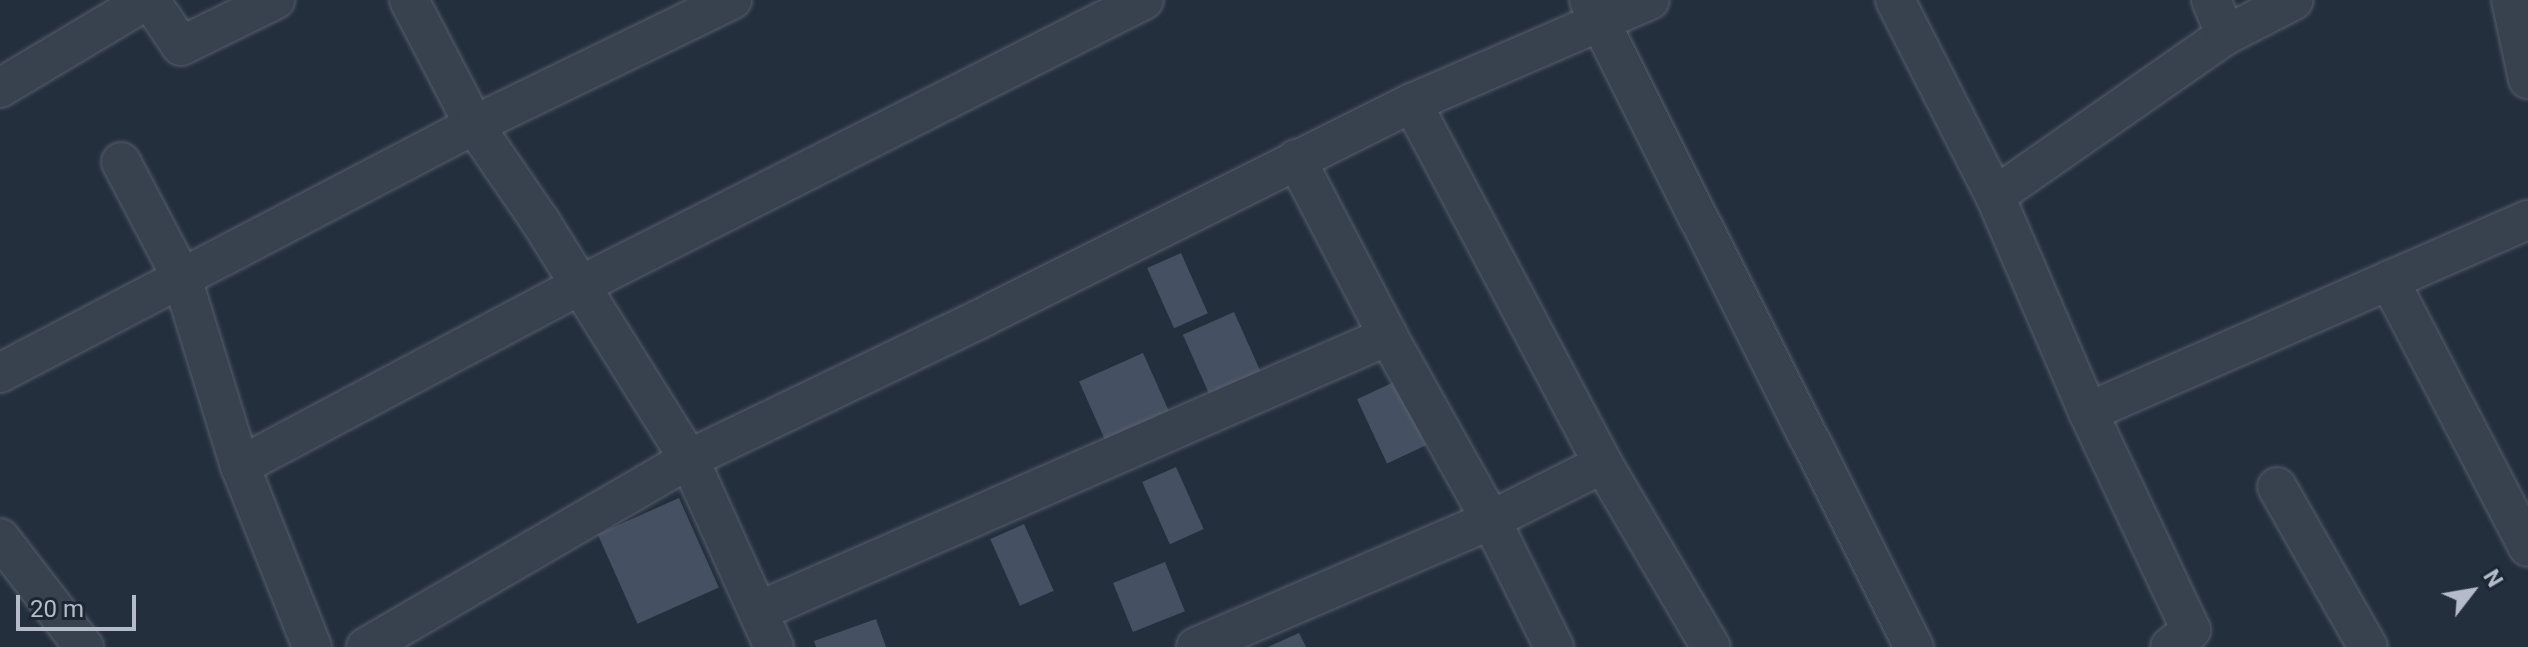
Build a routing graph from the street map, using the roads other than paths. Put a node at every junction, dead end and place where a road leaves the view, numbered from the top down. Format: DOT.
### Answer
graph roads {
  1 [pos="149,0"];
  2 [pos="275,0"];
  3 [pos="409,0"];
  4 [pos="732,0"];
  5 [pos="1144,0"];
  6 [pos="1650,0"];
  7 [pos="1895,0"];
  8 [pos="2211,0"];
  9 [pos="2294,0"];
  10 [pos="2511,0"];
  11 [pos="1594,10"];
  12 [pos="2226,35"];
  13 [pos="2528,79"];
  14 [pos="0,88"];
  15 [pos="1412,103"];
  16 [pos="474,125"];
  17 [pos="1296,159"];
  18 [pos="121,162"];
  19 [pos="1995,196"];
  20 [pos="2528,220"];
  21 [pos="182,278"];
  22 [pos="2389,280"];
  23 [pos="579,286"];
  24 [pos="1388,336"];
  25 [pos="0,373"];
  26 [pos="2088,412"];
  27 [pos="689,459"];
  28 [pos="1603,464"];
  29 [pos="240,466"];
  30 [pos="2277,487"];
  31 [pos="1491,520"];
  32 [pos="0,538"];
  33 [pos="2528,547"];
  34 [pos="759,611"];
  35 [pos="84,647"];
  36 [pos="312,647"];
  37 [pos="366,647"];
  38 [pos="774,647"];
  39 [pos="1196,647"];
  40 [pos="1554,647"];
  41 [pos="1711,647"];
  42 [pos="1914,647"];
  43 [pos="2170,647"];
  44 [pos="2368,647"];
  1 -- 2 [label="street"];
  1 -- 14 [label="street"];
  3 -- 16 [label="street"];
  4 -- 16 [label="street"];
  5 -- 23 [label="street"];
  6 -- 11 [label="street"];
  7 -- 19 [label="street"];
  8 -- 12 [label="street"];
  9 -- 12 [label="street"];
  10 -- 13 [label="street"];
  11 -- 15 [label="street"];
  11 -- 42 [label="street"];
  12 -- 19 [label="street"];
  15 -- 17 [label="street"];
  15 -- 28 [label="street"];
  16 -- 21 [label="street"];
  16 -- 23 [label="street"];
  17 -- 24 [label="street"];
  17 -- 27 [label="street"];
  18 -- 21 [label="street"];
  19 -- 26 [label="street"];
  20 -- 22 [label="street"];
  21 -- 25 [label="street"];
  21 -- 29 [label="street"];
  22 -- 26 [label="street"];
  22 -- 33 [label="street"];
  23 -- 27 [label="street"];
  23 -- 29 [label="street"];
  24 -- 31 [label="street"];
  24 -- 34 [label="street"];
  26 -- 43 [label="street"];
  27 -- 34 [label="street"];
  27 -- 37 [label="street"];
  28 -- 31 [label="street"];
  28 -- 41 [label="street"];
  29 -- 36 [label="street"];
  30 -- 44 [label="street"];
  31 -- 39 [label="street"];
  31 -- 40 [label="street"];
  32 -- 35 [label="street"];
  34 -- 38 [label="street"];
}
